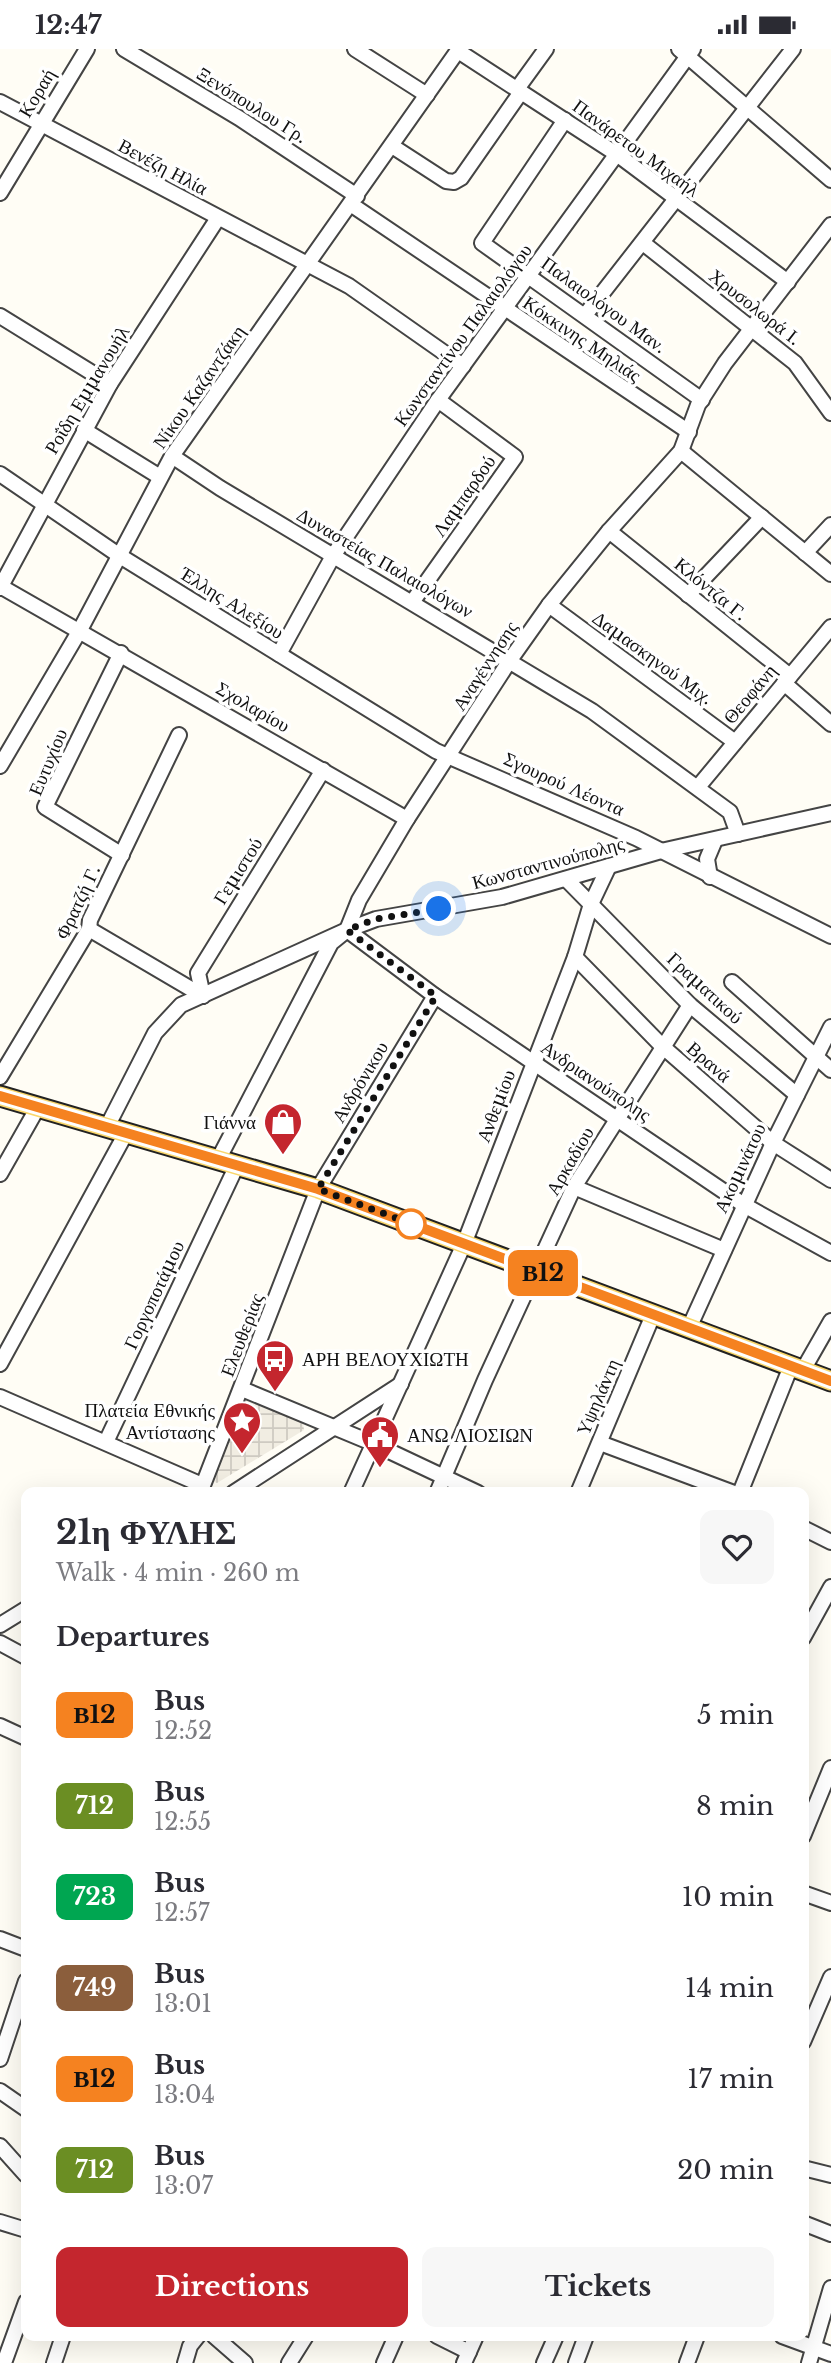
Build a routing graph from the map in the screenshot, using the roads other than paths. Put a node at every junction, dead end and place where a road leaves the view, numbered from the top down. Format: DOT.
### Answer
graph roads {
  1 [pos="87,49"];
  2 [pos="124,49"];
  3 [pos="355,49"];
  4 [pos="546,49"];
  5 [pos="793,49"];
  6 [pos="459,50"];
  7 [pos="687,51"];
  8 [pos="519,90"];
  9 [pos="427,95"];
  10 [pos="0,102"];
  11 [pos="748,108"];
  12 [pos="565,120"];
  13 [pos="41,124"];
  14 [pos="392,146"];
  15 [pos="618,155"];
  16 [pos="831,180"];
  17 [pos="0,193"];
  18 [pos="676,200"];
  19 [pos="354,201"];
  20 [pos="218,219"];
  21 [pos="831,225"];
  22 [pos="643,243"];
  23 [pos="310,265"];
  24 [pos="529,275"];
  25 [pos="788,282"];
  26 [pos="504,310"];
  27 [pos="586,314"];
  28 [pos="0,316"];
  29 [pos="751,330"];
  30 [pos="463,366"];
  31 [pos="110,384"];
  32 [pos="438,400"];
  33 [pos="702,400"];
  34 [pos="831,412"];
  35 [pos="84,430"];
  36 [pos="689,432"];
  37 [pos="681,451"];
  38 [pos="172,456"];
  39 [pos="0,474"];
  40 [pos="160,477"];
  41 [pos="44,505"];
  42 [pos="762,517"];
  43 [pos="831,525"];
  44 [pos="609,531"];
  45 [pos="805,553"];
  46 [pos="120,556"];
  47 [pos="334,556"];
  48 [pos="831,574"];
  49 [pos="0,587"];
  50 [pos="688,595"];
  51 [pos="413,601"];
  52 [pos="549,605"];
  53 [pos="831,627"];
  54 [pos="80,629"];
  55 [pos="121,653"];
  56 [pos="279,654"];
  57 [pos="510,660"];
  58 [pos="787,679"];
  59 [pos="831,724"];
  60 [pos="179,735"];
  61 [pos="735,742"];
  62 [pos="449,756"];
  63 [pos="0,766"];
  64 [pos="323,770"];
  65 [pos="698,787"];
  66 [pos="831,813"];
  67 [pos="407,819"];
  68 [pos="738,834"];
  69 [pos="715,840"];
  70 [pos="661,851"];
  71 [pos="122,855"];
  72 [pos="609,866"];
  73 [pos="710,877"];
  74 [pos="566,879"];
  75 [pos="592,904"];
  76 [pos="89,929"];
  77 [pos="347,930"];
  78 [pos="831,936"];
  79 [pos="303,950"];
  80 [pos="575,957"];
  81 [pos="321,964"];
  82 [pos="732,982"];
  83 [pos="202,996"];
  84 [pos="436,996"];
  85 [pos="690,1005"];
  86 [pos="831,1027"];
  87 [pos="662,1046"];
  88 [pos="817,1058"];
  89 [pos="533,1062"];
  90 [pos="831,1070"];
  91 [pos="0,1077"];
  92 [pos="797,1095"];
  93 [pos="1,1099"];
  94 [pos="38,1107"];
  95 [pos="617,1119"];
  96 [pos="107,1127"];
  97 [pos="126,1133"];
  98 [pos="773,1143"];
  99 [pos="227,1163"];
  100 [pos="0,1174"];
  101 [pos="831,1180"];
  102 [pos="574,1187"];
  103 [pos="318,1189"];
  104 [pos="744,1205"];
  105 [pos="464,1244"];
  106 [pos="724,1250"];
  107 [pos="831,1254"];
  108 [pos="535,1270"];
  109 [pos="653,1315"];
  110 [pos="831,1321"];
  111 [pos="689,1328"];
  112 [pos="0,1364"];
  113 [pos="797,1368"];
  114 [pos="831,1381"];
  115 [pos="402,1384"];
  116 [pos="242,1389"];
  117 [pos="0,1397"];
  118 [pos="331,1427"];
  119 [pos="106,1442"];
  120 [pos="372,1443"];
  121 [pos="600,1443"];
  122 [pos="444,1478"];
  123 [pos="197,1487"];
  124 [pos="202,1487"];
  125 [pos="242,1487"];
  126 [pos="354,1487"];
  127 [pos="440,1487"];
  128 [pos="464,1487"];
  129 [pos="581,1487"];
  130 [pos="718,1487"];
  131 [pos="743,1487"];
  132 [pos="809,1531"];
  133 [pos="831,1542"];
  134 [pos="831,1587"];
  135 [pos="21,1612"];
  136 [pos="0,1625"];
  137 [pos="809,1627"];
  138 [pos="0,1643"];
  139 [pos="21,1654"];
  140 [pos="0,1726"];
  141 [pos="21,1736"];
  142 [pos="831,1768"];
  143 [pos="810,1803"];
  144 [pos="809,1895"];
  145 [pos="831,1903"];
  146 [pos="0,1939"];
  147 [pos="21,1947"];
  148 [pos="831,1977"];
  149 [pos="21,1996"];
  150 [pos="809,2028"];
  151 [pos="0,2059"];
  152 [pos="0,2091"];
  153 [pos="21,2106"];
  154 [pos="0,2146"];
  155 [pos="21,2169"];
  156 [pos="809,2170"];
  157 [pos="831,2175"];
  158 [pos="0,2222"];
  159 [pos="809,2225"];
  160 [pos="21,2228"];
  161 [pos="831,2234"];
  162 [pos="831,2288"];
  163 [pos="21,2316"];
  164 [pos="61,2341"];
  165 [pos="194,2341"];
  166 [pos="220,2341"];
  167 [pos="303,2341"];
  168 [pos="394,2341"];
  169 [pos="444,2341"];
  170 [pos="474,2341"];
  171 [pos="554,2341"];
  172 [pos="584,2341"];
  173 [pos="695,2341"];
  174 [pos="794,2341"];
  175 [pos="814,2349"];
  176 [pos="831,2354"];
  177 [pos="467,2358"];
  178 [pos="4,2363"];
  179 [pos="54,2363"];
  180 [pos="185,2363"];
  181 [pos="245,2363"];
  182 [pos="289,2363"];
  183 [pos="384,2363"];
  184 [pos="544,2363"];
  185 [pos="576,2363"];
  186 [pos="687,2363"];
  187 [pos="809,2363"];
  1 -- 13 [label="street, Κοραή"];
  2 -- 19 [label="street, Ξενόπουλου Γρ."];
  3 -- 9 [label="street"];
  4 -- 8 [label="street"];
  5 -- 11 [label="street"];
  6 -- 8 [label="street, Πανάρετου Μιχαήλ"];
  6 -- 9 [label="street, Νίκου Καζαντζάκη"];
  7 -- 11 [label="street"];
  7 -- 15 [label="street, Κωνσταντίνου Παλαιολόγου"];
  8 -- 12 [label="street, Πανάρετου Μιχαήλ"];
  8 -- 14 [label="street"];
  9 -- 14 [label="street, Νίκου Καζαντζάκη"];
  10 -- 13 [label="street, Βενέζη Ηλία"];
  11 -- 16 [label="street"];
  11 -- 18 [label="street"];
  12 -- 15 [label="street, Πανάρετου Μιχαήλ"];
  12 -- 24 [label="street, Παλαιολόγου Μαν."];
  13 -- 17 [label="street, Κοραή"];
  13 -- 20 [label="street, Βενέζη Ηλία"];
  14 -- 19 [label="street, Νίκου Καζαντζάκη"];
  15 -- 18 [label="street, Πανάρετου Μιχαήλ"];
  15 -- 24 [label="street, Κωνσταντίνου Παλαιολόγου"];
  18 -- 22 [label="street"];
  18 -- 25 [label="street, Πανάρετου Μιχαήλ"];
  19 -- 23 [label="street, Νίκου Καζαντζάκη"];
  19 -- 26 [label="street, Κόκκινης Μηλιάς"];
  20 -- 23 [label="street, Βενέζη Ηλία"];
  20 -- 31 [label="street, Ροΐδη Εμμανουήλ"];
  21 -- 25 [label="street, Αναγέννησης"];
  22 -- 27 [label="street"];
  22 -- 29 [label="street, Χρυσολωρά Ι."];
  23 -- 30 [label="street, Βενέζη Ηλία"];
  23 -- 38 [label="street, Νίκου Καζαντζάκη"];
  24 -- 26 [label="street, Κωνσταντίνου Παλαιολόγου"];
  24 -- 27 [label="street, Παλαιολόγου Μαν."];
  25 -- 29 [label="street, Αναγέννησης"];
  26 -- 30 [label="street, Κωνσταντίνου Παλαιολόγου"];
  26 -- 36 [label="street, Κόκκινης Μηλιάς"];
  27 -- 33 [label="street, Παλαιολόγου Μαν."];
  28 -- 31 [label="street"];
  29 -- 33 [label="street, Αναγέννησης"];
  29 -- 34 [label="street, Χρυσολωρά Ι."];
  30 -- 32 [label="street, Κωνσταντίνου Παλαιολόγου"];
  31 -- 35 [label="street, Ροΐδη Εμμανουήλ"];
  32 -- 47 [label="street, Κωνσταντίνου Παλαιολόγου"];
  32 -- 51 [label="street, Λαμπαρδού"];
  33 -- 36 [label="street, Αναγέννησης"];
  35 -- 40 [label="street"];
  35 -- 41 [label="street, Ροΐδη Εμμανουήλ"];
  36 -- 37 [label="street, Αναγέννησης"];
  37 -- 42 [label="street"];
  37 -- 44 [label="street, Αναγέννησης"];
  38 -- 40 [label="street, Νίκου Καζαντζάκη"];
  38 -- 47 [label="street, Δυναστείας Παλαιολόγων"];
  39 -- 41 [label="street, Έλλης Αλεξίου"];
  40 -- 46 [label="street, Νίκου Καζαντζάκη"];
  41 -- 46 [label="street, Έλλης Αλεξίου"];
  41 -- 49 [label="street, Ροΐδη Εμμανουήλ"];
  42 -- 45 [label="street"];
  42 -- 50 [label="street"];
  43 -- 45 [label="street"];
  44 -- 50 [label="street, Κλόντζα Γ."];
  44 -- 52 [label="street, Αναγέννησης"];
  45 -- 48 [label="street"];
  46 -- 54 [label="street, Νίκου Καζαντζάκη"];
  46 -- 56 [label="street, Έλλης Αλεξίου"];
  47 -- 51 [label="street, Δυναστείας Παλαιολόγων"];
  47 -- 56 [label="street, Κωνσταντίνου Παλαιολόγου"];
  49 -- 54 [label="street, Σχολαρίου"];
  50 -- 58 [label="street, Κλόντζα Γ."];
  51 -- 57 [label="street, Δυναστείας Παλαιολόγων"];
  52 -- 57 [label="street, Αναγέννησης"];
  52 -- 61 [label="street, Δαμασκηνού Μιχ."];
  53 -- 58 [label="street, Θεοφάνη"];
  54 -- 55 [label="street, Σχολαρίου"];
  54 -- 63 [label="street, Νίκου Καζαντζάκη"];
  55 -- 64 [label="street, Σχολαρίου"];
  55 -- 71 [label="street, Ευτυχίου"];
  56 -- 62 [label="street, Έλλης Αλεξίου"];
  57 -- 62 [label="street, Αναγέννησης"];
  57 -- 65 [label="street, Δυναστείας Παλαιολόγων"];
  58 -- 59 [label="street, Κλόντζα Γ."];
  58 -- 61 [label="street, Θεοφάνη"];
  60 -- 71 [label="street, Φρατζή Γ."];
  61 -- 65 [label="street, Θεοφάνη"];
  62 -- 67 [label="street, Αναγέννησης"];
  62 -- 70 [label="street, Σγουρού Λέοντα"];
  64 -- 67 [label="street, Σχολαρίου"];
  64 -- 83 [label="street, Γεμιστού"];
  65 -- 68 [label="street, Δυναστείας Παλαιολόγων"];
  66 -- 68 [label="street, Κωνσταντινούπολης"];
  67 -- 77 [label="street, Αναγέννησης"];
  68 -- 69 [label="street, Κωνσταντινούπολης"];
  69 -- 70 [label="street, Κωνσταντινούπολης"];
  69 -- 73 [label="street"];
  70 -- 72 [label="street, Κωνσταντινούπολης"];
  70 -- 73 [label="street, Σγουρού Λέοντα"];
  71 -- 76 [label="street, Φρατζή Γ."];
  72 -- 74 [label="street, Κωνσταντινούπολης"];
  72 -- 75 [label="street, Ανθεμίου"];
  73 -- 78 [label="street, Σγουρού Λέοντα"];
  74 -- 75 [label="street"];
  74 -- 77 [label="street, Κωνσταντινούπολης"];
  75 -- 80 [label="street, Ανθεμίου"];
  75 -- 85 [label="street, Γραματικού"];
  76 -- 83 [label="street"];
  76 -- 91 [label="street, Φρατζή Γ."];
  77 -- 79 [label="street, Κωνσταντινούπολης"];
  77 -- 81 [label="street, Αναγέννησης"];
  77 -- 84 [label="street, Ανδριανούπολης"];
  79 -- 81 [label="street"];
  79 -- 83 [label="street, Κωνσταντινούπολης"];
  80 -- 87 [label="street, Βρανά"];
  80 -- 89 [label="street, Ανθεμίου"];
  81 -- 99 [label="street, Αναγέννησης"];
  82 -- 88 [label="street"];
  83 -- 96 [label="street, Κωνσταντινούπολης"];
  84 -- 89 [label="street, Ανδριανούπολης"];
  84 -- 103 [label="street, Ανδρόνικου"];
  85 -- 87 [label="street, Αρκαδίου"];
  85 -- 92 [label="street, Γραματικού"];
  86 -- 88 [label="street, Ακομινάτου"];
  87 -- 95 [label="street, Αρκαδίου"];
  87 -- 98 [label="street, Βρανά"];
  88 -- 90 [label="street"];
  88 -- 92 [label="street, Ακομινάτου"];
  89 -- 95 [label="street, Ανδριανούπολης"];
  89 -- 105 [label="street, Ανθεμίου"];
  92 -- 98 [label="street, Ακομινάτου"];
  93 -- 94 [label="main road"];
  94 -- 96 [label="main road"];
  94 -- 100 [label="street"];
  95 -- 102 [label="street, Αρκαδίου"];
  95 -- 104 [label="street, Ανδριανούπολης"];
  96 -- 97 [label="main road"];
  97 -- 99 [label="main road"];
  97 -- 112 [label="street"];
  98 -- 101 [label="street, Βρανά"];
  98 -- 104 [label="street, Ακομινάτου"];
  99 -- 103 [label="main road"];
  99 -- 119 [label="street, Γοργοποτάμου"];
  102 -- 106 [label="street"];
  102 -- 108 [label="street, Αρκαδίου"];
  103 -- 105 [label="main road"];
  103 -- 116 [label="street, Ελευθερίας"];
  104 -- 106 [label="street, Ακομινάτου"];
  104 -- 107 [label="street, Ανδριανούπολης"];
  105 -- 108 [label="main road"];
  105 -- 115 [label="street, Ανθεμίου"];
  106 -- 111 [label="street, Ακομινάτου"];
  108 -- 109 [label="main road"];
  108 -- 122 [label="street, Αρκαδίου"];
  109 -- 111 [label="main road"];
  109 -- 121 [label="street, Υψηλάντη"];
  110 -- 113 [label="street"];
  111 -- 113 [label="main road"];
  113 -- 114 [label="main road"];
  113 -- 131 [label="street"];
  115 -- 118 [label="street"];
  115 -- 120 [label="street, Ανθεμίου"];
  116 -- 118 [label="street"];
  116 -- 124 [label="street, Ελευθερίας"];
  117 -- 119 [label="street"];
  118 -- 120 [label="street"];
  118 -- 125 [label="street"];
  119 -- 123 [label="street"];
  120 -- 122 [label="street"];
  120 -- 126 [label="street, Ανθεμίου"];
  121 -- 129 [label="street, Υψηλάντη"];
  121 -- 130 [label="street"];
  122 -- 127 [label="street, Αρκαδίου"];
  122 -- 128 [label="street"];
  132 -- 133 [label="street"];
  134 -- 137 [label="street"];
  135 -- 136 [label="street"];
  138 -- 139 [label="street"];
  140 -- 141 [label="street"];
  142 -- 143 [label="street"];
  144 -- 145 [label="street"];
  146 -- 147 [label="street"];
  148 -- 150 [label="street"];
  149 -- 151 [label="street"];
  152 -- 153 [label="street"];
  154 -- 155 [label="street"];
  156 -- 157 [label="street"];
  158 -- 160 [label="street"];
  159 -- 161 [label="street"];
  162 -- 175 [label="street"];
  163 -- 178 [label="street"];
  164 -- 179 [label="street"];
  165 -- 180 [label="street"];
  166 -- 181 [label="street"];
  167 -- 182 [label="street"];
  168 -- 183 [label="street"];
  169 -- 177 [label="street"];
  170 -- 177 [label="street"];
  171 -- 184 [label="street"];
  172 -- 185 [label="street"];
  173 -- 186 [label="street"];
  174 -- 175 [label="street"];
  175 -- 176 [label="street"];
  175 -- 187 [label="street"];
}
